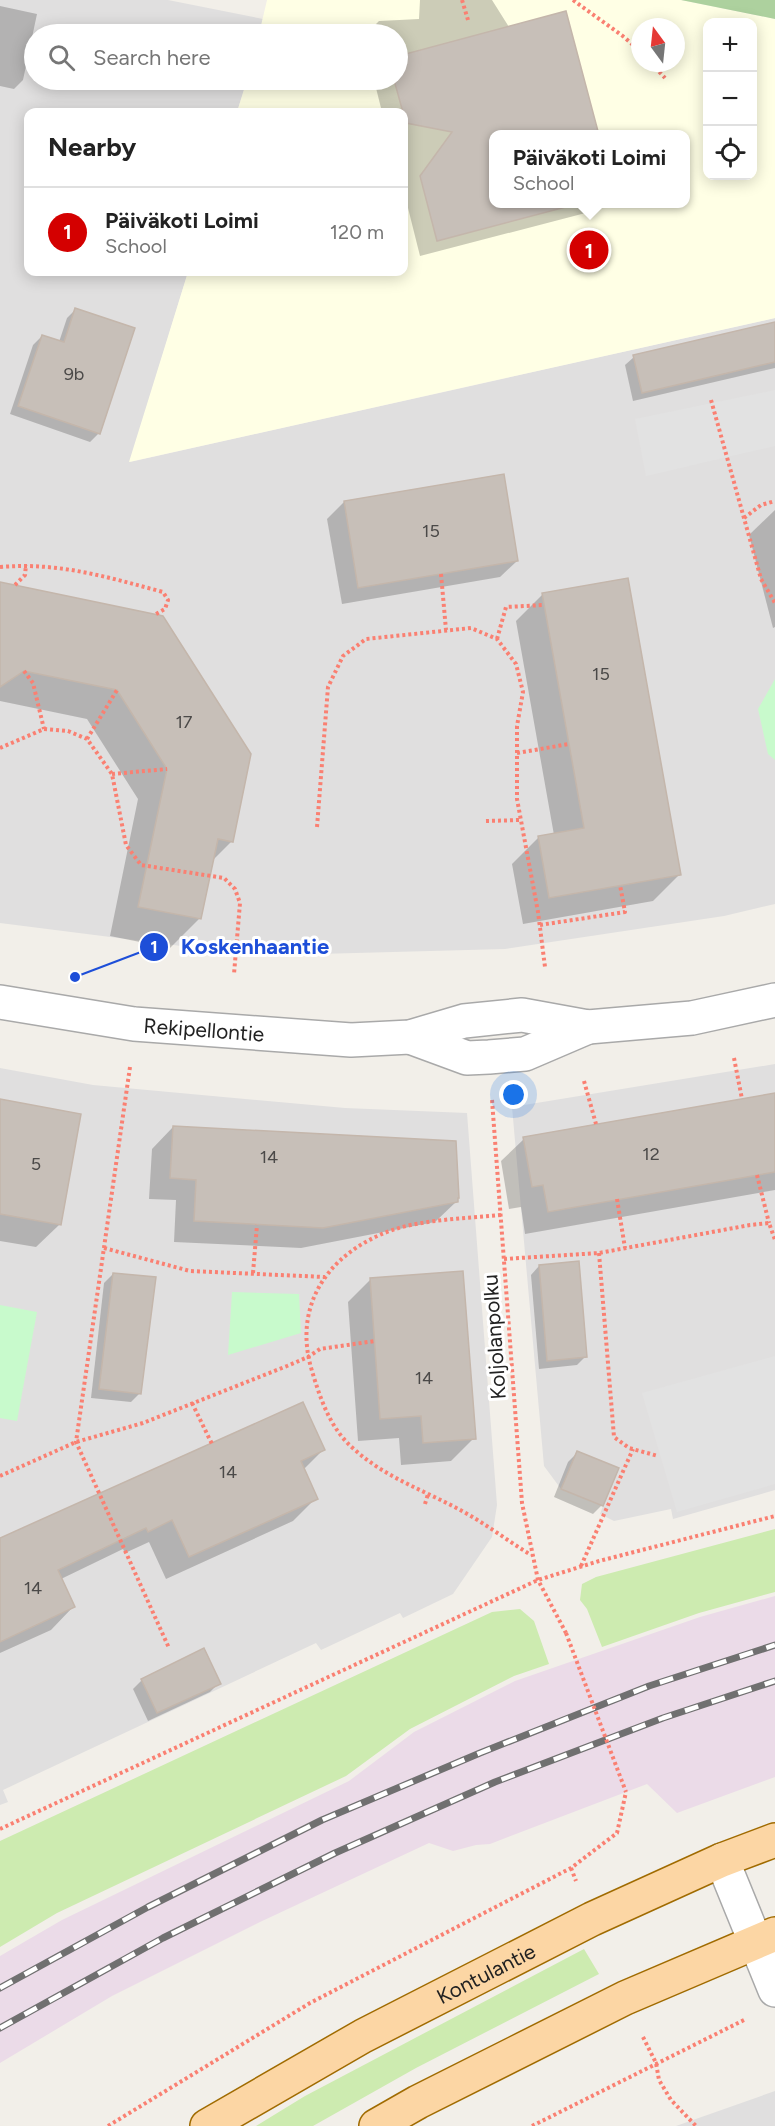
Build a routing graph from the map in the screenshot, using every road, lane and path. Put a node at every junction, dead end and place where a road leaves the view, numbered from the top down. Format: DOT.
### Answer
graph roads {
  1 [pos="462,0"];
  2 [pos="573,0"];
  3 [pos="468,20"];
  4 [pos="631,43"];
  5 [pos="659,72"];
  6 [pos="665,78"];
  7 [pos="711,400"];
  8 [pos="775,501"];
  9 [pos="744,518"];
  10 [pos="26,565"];
  11 [pos="0,567"];
  12 [pos="441,574"];
  13 [pos="15,585"];
  14 [pos="775,603"];
  15 [pos="544,605"];
  16 [pos="156,614"];
  17 [pos="446,630"];
  18 [pos="497,639"];
  19 [pos="24,671"];
  20 [pos="117,690"];
  21 [pos="44,729"];
  22 [pos="87,740"];
  23 [pos="569,744"];
  24 [pos="0,748"];
  25 [pos="517,753"];
  26 [pos="167,769"];
  27 [pos="112,774"];
  28 [pos="520,820"];
  29 [pos="486,821"];
  30 [pos="317,827"];
  31 [pos="620,885"];
  32 [pos="540,925"];
  33 [pos="545,968"];
  34 [pos="234,974"];
  35 [pos="775,1000"];
  36 [pos="0,1002"];
  37 [pos="134,1024"];
  38 [pos="734,1058"];
  39 [pos="584,1081"];
  40 [pos="491,1090"];
  41 [pos="742,1099"];
  42 [pos="596,1124"];
  43 [pos="757,1175"];
  44 [pos="617,1199"];
  45 [pos="501,1215"];
  46 [pos="770,1223"];
  47 [pos="257,1224"];
  48 [pos="775,1240"];
  49 [pos="104,1248"];
  50 [pos="625,1248"];
  51 [pos="599,1253"];
  52 [pos="504,1259"];
  53 [pos="253,1273"];
  54 [pos="325,1277"];
  55 [pos="375,1341"];
  56 [pos="308,1357"];
  57 [pos="192,1403"];
  58 [pos="76,1442"];
  59 [pos="212,1444"];
  60 [pos="633,1449"];
  61 [pos="658,1456"];
  62 [pos="0,1476"];
  63 [pos="428,1494"];
  64 [pos="425,1504"];
  65 [pos="775,1516"];
  66 [pos="531,1555"];
  67 [pos="581,1567"];
  68 [pos="538,1580"];
  69 [pos="169,1648"];
  70 [pos="0,1829"];
  71 [pos="775,1840"];
  72 [pos="722,1860"];
  73 [pos="766,1937"];
  74 [pos="775,1990"];
  75 [pos="719,2032"];
  76 [pos="656,2063"];
  77 [pos="108,2126"];
  78 [pos="207,2126"];
  79 [pos="376,2126"];
  80 [pos="532,2126"];
  81 [pos="696,2126"];
  1 -- 3 [label="path"];
  2 -- 4 [label="path"];
  5 -- 6 [label="path"];
  7 -- 9 [label="path"];
  8 -- 9 [label="path"];
  9 -- 14 [label="path"];
  10 -- 11 [label="path"];
  10 -- 13 [label="path"];
  10 -- 16 [label="path"];
  12 -- 17 [label="path"];
  15 -- 18 [label="path"];
  17 -- 18 [label="path"];
  17 -- 30 [label="path"];
  18 -- 25 [label="path"];
  19 -- 21 [label="path"];
  20 -- 22 [label="path"];
  21 -- 22 [label="path"];
  21 -- 24 [label="path"];
  22 -- 27 [label="path"];
  23 -- 25 [label="path"];
  25 -- 28 [label="path"];
  26 -- 27 [label="path"];
  27 -- 34 [label="path"];
  28 -- 29 [label="path"];
  28 -- 32 [label="path"];
  31 -- 32 [label="path"];
  32 -- 33 [label="path"];
  35 -- 37 [label="street, Rekipellontie"];
  36 -- 37 [label="street, Rekipellontie"];
  37 -- 49 [label="path"];
  38 -- 41 [label="path"];
  39 -- 42 [label="path"];
  40 -- 45 [label="path, Koljolanpolku"];
  43 -- 46 [label="path"];
  44 -- 50 [label="path"];
  45 -- 52 [label="path, Koljolanpolku"];
  45 -- 54 [label="path"];
  46 -- 48 [label="path"];
  46 -- 50 [label="path"];
  47 -- 53 [label="path"];
  49 -- 53 [label="path"];
  49 -- 58 [label="path"];
  50 -- 51 [label="path"];
  51 -- 52 [label="path"];
  51 -- 60 [label="path"];
  52 -- 66 [label="path, Koljolanpolku"];
  53 -- 54 [label="path"];
  54 -- 56 [label="path"];
  55 -- 56 [label="path"];
  56 -- 57 [label="path"];
  56 -- 63 [label="path"];
  57 -- 58 [label="path"];
  57 -- 59 [label="path"];
  58 -- 62 [label="path"];
  58 -- 69 [label="path"];
  60 -- 61 [label="path"];
  60 -- 67 [label="path"];
  63 -- 64 [label="path"];
  63 -- 66 [label="path"];
  65 -- 67 [label="path"];
  66 -- 68 [label="path, Koljolanpolku"];
  67 -- 68 [label="path"];
  68 -- 70 [label="path"];
  68 -- 77 [label="path, Koljolanpolku, bridge"];
  71 -- 72 [label="main road, Kontulantie"];
  72 -- 73 [label="street"];
  72 -- 78 [label="main road, Kontulantie"];
  73 -- 74 [label="street"];
  73 -- 79 [label="main road"];
  75 -- 76 [label="path"];
  76 -- 80 [label="path"];
  76 -- 81 [label="path"];
}
